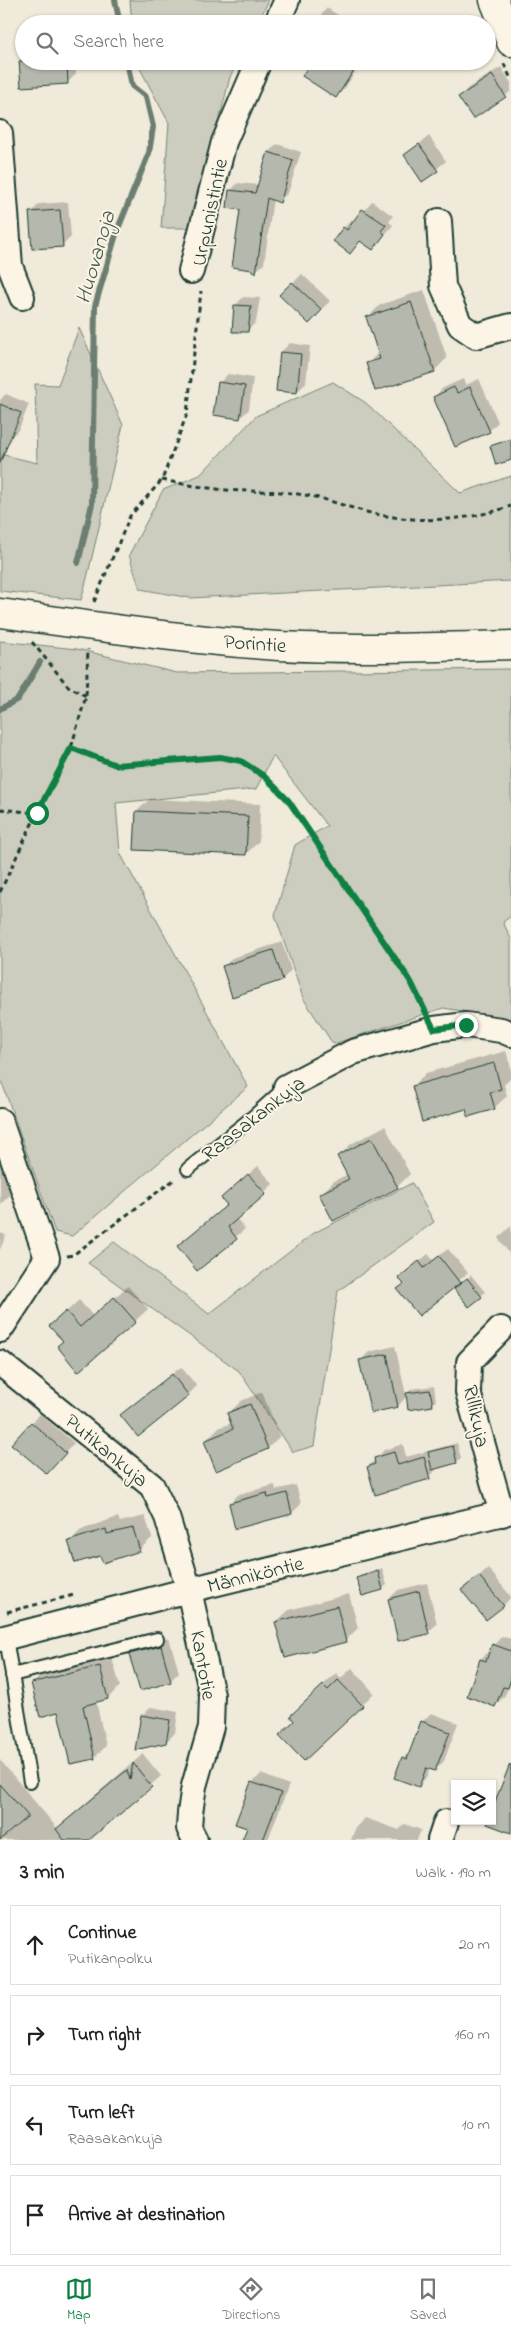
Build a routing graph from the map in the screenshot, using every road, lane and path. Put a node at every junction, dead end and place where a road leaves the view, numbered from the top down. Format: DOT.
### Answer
graph roads {
  1 [pos="287,0"];
  2 [pos="494,0"];
  3 [pos="280,15"];
  4 [pos="511,42"];
  5 [pos="255,70"];
  6 [pos="0,133"];
  7 [pos="439,221"];
  8 [pos="191,271"];
  9 [pos="22,297"];
  10 [pos="511,326"];
  11 [pos="162,480"];
  12 [pos="511,506"];
  13 [pos="93,604"];
  14 [pos="0,613"];
  15 [pos="32,645"];
  16 [pos="511,645"];
  17 [pos="88,648"];
  18 [pos="86,696"];
  19 [pos="71,748"];
  20 [pos="0,809"];
  21 [pos="37,813"];
  22 [pos="0,892"];
  23 [pos="434,1029"];
  24 [pos="511,1034"];
  25 [pos="286,1087"];
  26 [pos="0,1121"];
  27 [pos="188,1169"];
  28 [pos="47,1258"];
  29 [pos="501,1329"];
  30 [pos="0,1330"];
  31 [pos="0,1363"];
  32 [pos="507,1512"];
  33 [pos="189,1590"];
  34 [pos="3,1639"];
  35 [pos="157,1639"];
  36 [pos="12,1675"];
  37 [pos="30,1782"];
  38 [pos="189,1836"];
  1 -- 3 [label="street"];
  2 -- 4 [label="main road"];
  5 -- 8 [label="street, Urpunistintie"];
  6 -- 9 [label="street"];
  7 -- 10 [label="street"];
  8 -- 11 [label="path, Urpunistintie"];
  11 -- 12 [label="path"];
  11 -- 13 [label="path"];
  14 -- 16 [label="main road, Porintie"];
  15 -- 18 [label="path"];
  17 -- 18 [label="path"];
  18 -- 19 [label="path"];
  19 -- 21 [label="path"];
  19 -- 23 [label="path"];
  20 -- 21 [label="path"];
  21 -- 22 [label="path"];
  23 -- 24 [label="street, Raasakankuja"];
  23 -- 25 [label="street, Raasakankuja"];
  25 -- 27 [label="lane, Raasakankuja"];
  26 -- 28 [label="street"];
  27 -- 28 [label="path, Raasakankuja"];
  28 -- 30 [label="street"];
  29 -- 32 [label="street, Rillikuja"];
  31 -- 33 [label="street, Putikankuja"];
  32 -- 33 [label="street, Männiköntie"];
  33 -- 34 [label="street, Männiköntie"];
  33 -- 38 [label="street, Kantotie"];
  34 -- 36 [label="lane"];
  35 -- 36 [label="lane"];
  36 -- 37 [label="lane"];
}
